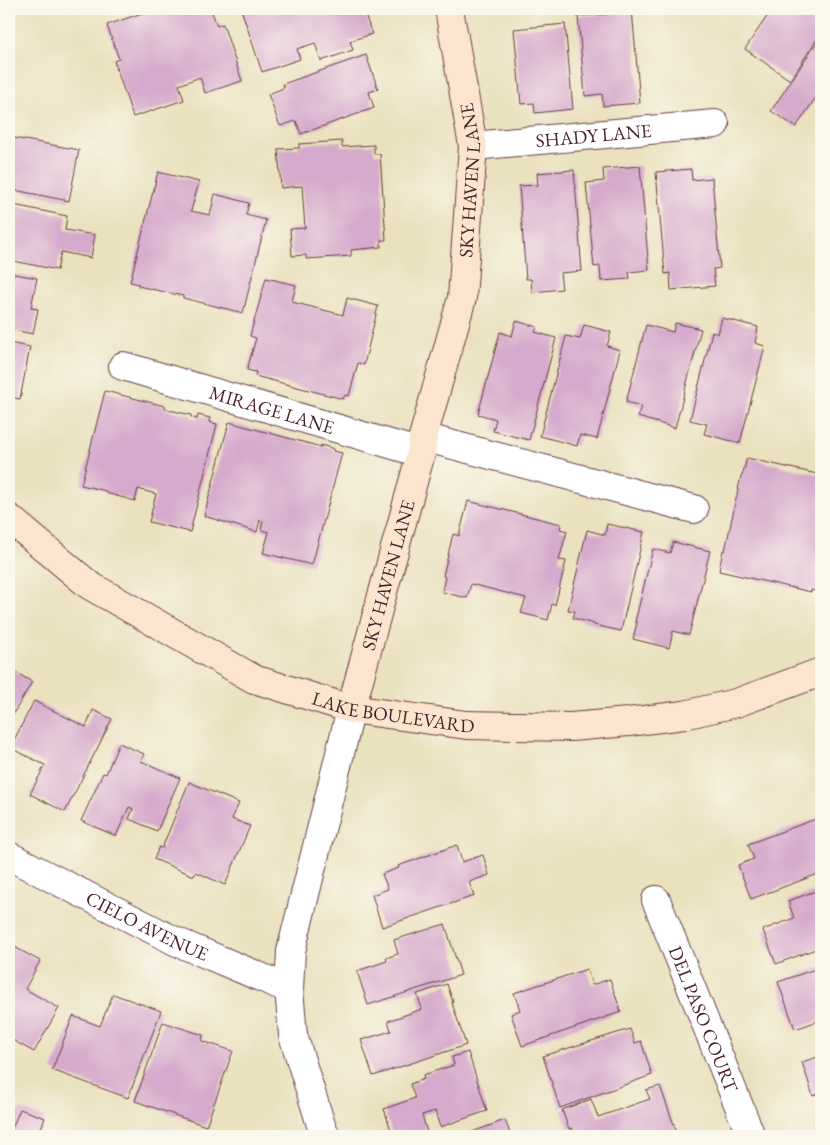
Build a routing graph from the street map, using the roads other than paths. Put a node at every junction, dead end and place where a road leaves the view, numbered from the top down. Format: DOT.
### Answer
graph roads {
  1 [pos="449,9"];
  2 [pos="714,124"];
  3 [pos="473,146"];
  4 [pos="123,366"];
  5 [pos="422,445"];
  6 [pos="694,509"];
  7 [pos="9,518"];
  8 [pos="821,672"];
  9 [pos="351,708"];
  10 [pos="9,856"];
  11 [pos="656,900"];
  12 [pos="289,990"];
  13 [pos="326,1136"];
  14 [pos="751,1136"];
  1 -- 3 [label="main road, SKY HAVEN LANE"];
  2 -- 3 [label="street, SHADY LANE"];
  3 -- 5 [label="main road, SKY HAVEN LANE"];
  4 -- 5 [label="street, MIRAGE LANE"];
  5 -- 6 [label="street, MIRAGE LANE"];
  5 -- 9 [label="main road, SKY HAVEN LANE"];
  7 -- 9 [label="main road, LAKE BOULEVARD"];
  8 -- 9 [label="main road, LAKE BOULEVARD"];
  9 -- 12 [label="street, SKY HAVEN LANE"];
  10 -- 12 [label="street, CIELO AVENUE"];
  11 -- 14 [label="street, DEL PASO COURT"];
  12 -- 13 [label="street, SKY HAVEN LANE"];
}
